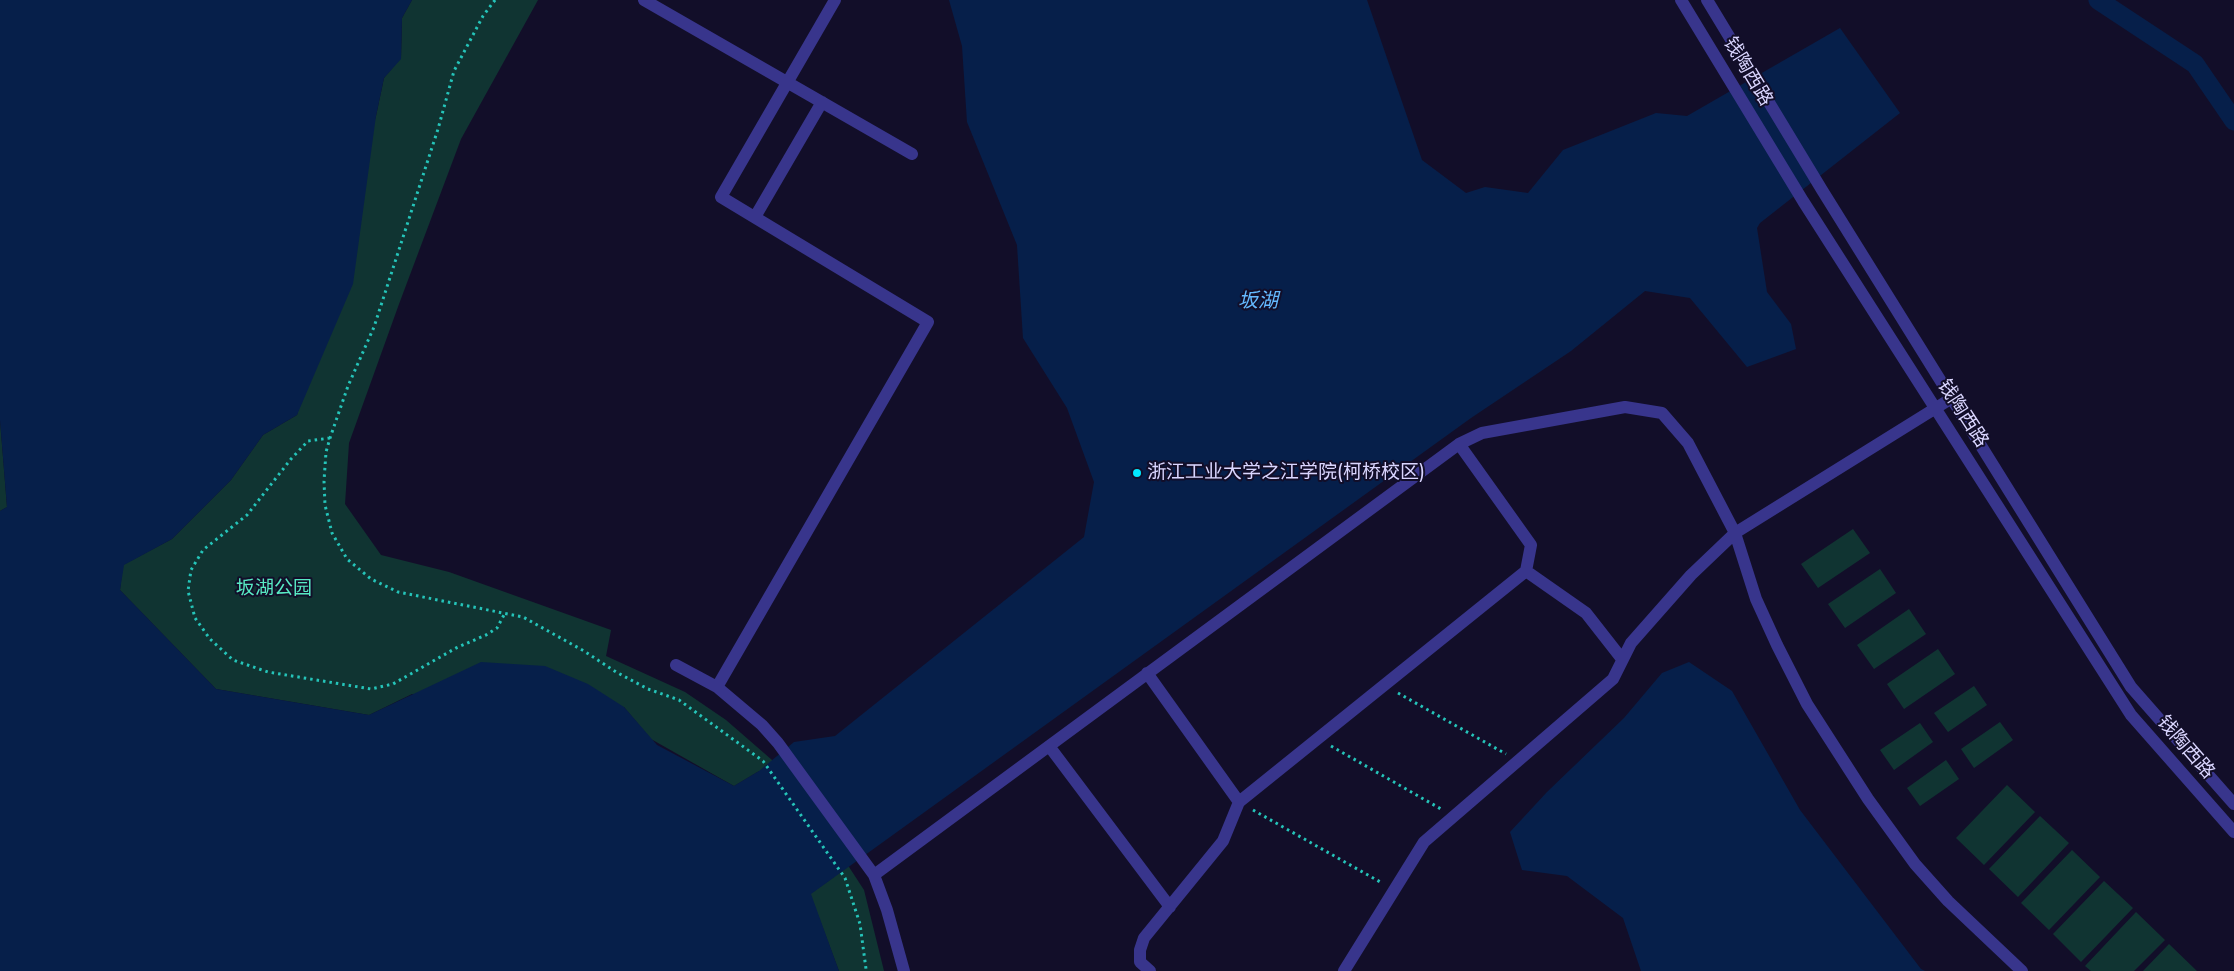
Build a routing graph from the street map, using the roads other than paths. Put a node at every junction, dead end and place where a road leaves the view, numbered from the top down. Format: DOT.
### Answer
graph roads {
  1 [pos="644,0"];
  2 [pos="835,0"];
  3 [pos="1681,0"];
  4 [pos="1707,0"];
  5 [pos="787,82"];
  6 [pos="822,102"];
  7 [pos="912,154"];
  8 [pos="755,218"];
  9 [pos="1952,398"];
  10 [pos="1935,407"];
  11 [pos="1459,444"];
  12 [pos="1735,533"];
  13 [pos="1526,571"];
  14 [pos="1622,660"];
  15 [pos="676,666"];
  16 [pos="1147,674"];
  17 [pos="717,687"];
  18 [pos="1049,746"];
  19 [pos="1239,802"];
  20 [pos="2234,804"];
  21 [pos="2234,832"];
  22 [pos="874,875"];
  23 [pos="1170,907"];
  24 [pos="904,971"];
  25 [pos="1150,971"];
  26 [pos="1344,971"];
  27 [pos="2022,971"];
  1 -- 5 [label="street"];
  2 -- 5 [label="street"];
  3 -- 10 [label="street, 钱陶西路"];
  4 -- 9 [label="street, 钱陶西路"];
  5 -- 6 [label="street"];
  5 -- 8 [label="street"];
  6 -- 7 [label="street"];
  6 -- 8 [label="street"];
  8 -- 17 [label="street"];
  9 -- 10 [label="street"];
  9 -- 20 [label="street, 钱陶西路"];
  10 -- 12 [label="street"];
  10 -- 21 [label="street, 钱陶西路"];
  11 -- 12 [label="street"];
  11 -- 13 [label="street"];
  11 -- 16 [label="street"];
  12 -- 14 [label="street"];
  12 -- 27 [label="street"];
  13 -- 14 [label="street"];
  13 -- 19 [label="street"];
  14 -- 26 [label="street"];
  15 -- 17 [label="street"];
  16 -- 18 [label="street"];
  16 -- 19 [label="street"];
  17 -- 22 [label="street"];
  18 -- 22 [label="street"];
  18 -- 23 [label="street"];
  19 -- 23 [label="street"];
  22 -- 24 [label="street"];
  23 -- 25 [label="street"];
}
